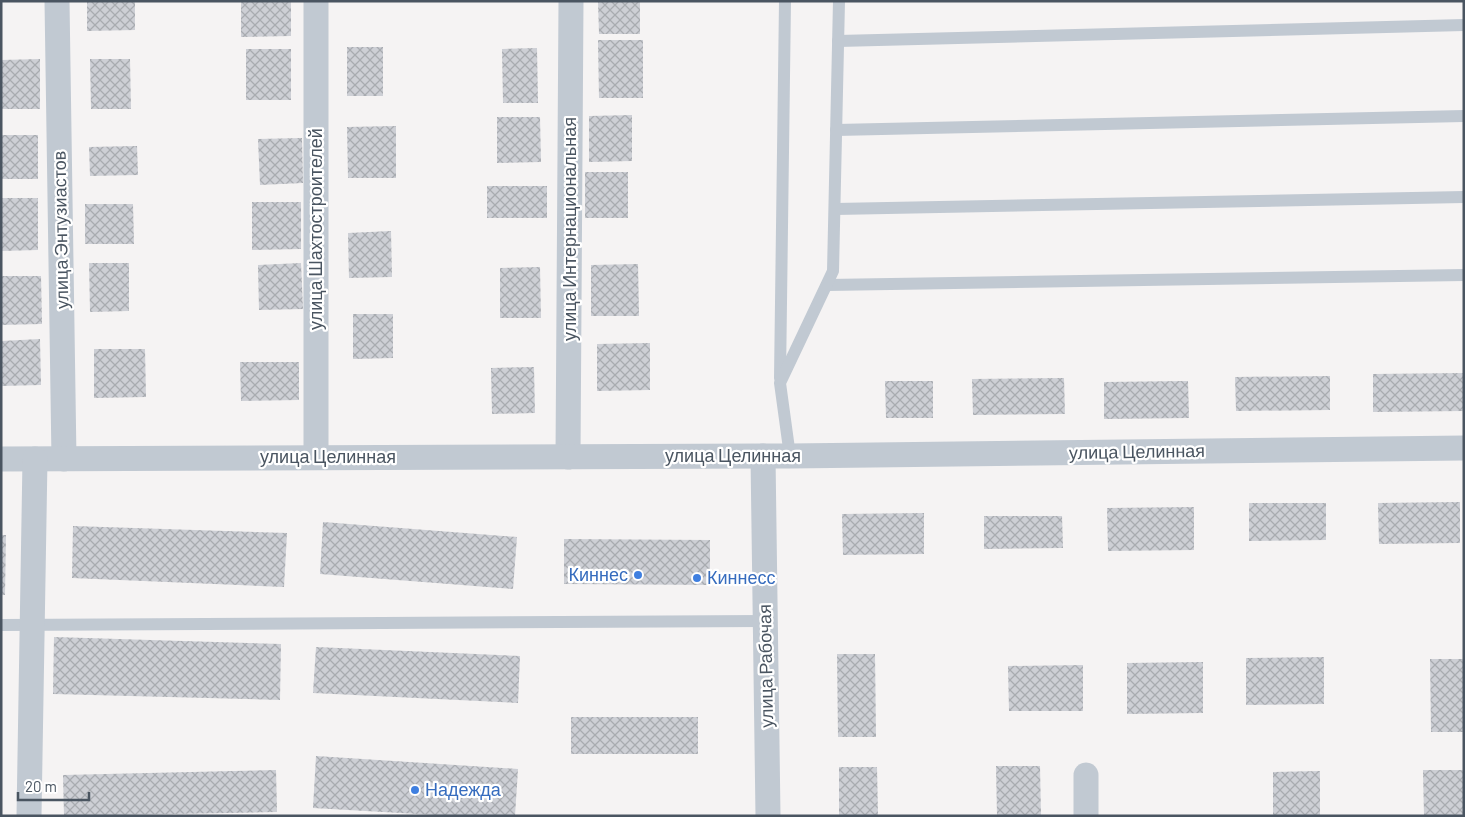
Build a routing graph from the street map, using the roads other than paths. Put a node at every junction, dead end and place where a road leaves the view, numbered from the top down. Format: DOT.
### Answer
graph roads {
  1 [pos="57,1"];
  2 [pos="316,1"];
  3 [pos="571,1"];
  4 [pos="785,1"];
  5 [pos="839,1"];
  6 [pos="1464,25"];
  7 [pos="838,41"];
  8 [pos="1464,116"];
  9 [pos="836,130"];
  10 [pos="1464,197"];
  11 [pos="835,209"];
  12 [pos="1464,275"];
  13 [pos="827,285"];
  14 [pos="780,383"];
  15 [pos="1464,448"];
  16 [pos="763,456"];
  17 [pos="790,456"];
  18 [pos="316,457"];
  19 [pos="568,457"];
  20 [pos="1,459"];
  21 [pos="35,459"];
  22 [pos="64,459"];
  23 [pos="766,622"];
  24 [pos="33,624"];
  25 [pos="1,625"];
  26 [pos="1086,775"];
  27 [pos="29,816"];
  28 [pos="768,816"];
  29 [pos="1086,816"];
  1 -- 22 [label="street, улица Энтузиастов"];
  2 -- 18 [label="street, улица Шахтостроителей"];
  3 -- 19 [label="street, улица Интернациональная"];
  4 -- 14 [label="lane"];
  5 -- 7 [label="lane"];
  6 -- 7 [label="lane"];
  7 -- 9 [label="lane"];
  8 -- 9 [label="lane"];
  9 -- 11 [label="lane"];
  10 -- 11 [label="lane"];
  11 -- 13 [label="lane"];
  12 -- 13 [label="lane"];
  13 -- 14 [label="lane"];
  14 -- 17 [label="lane"];
  15 -- 17 [label="street, улица Целинная"];
  16 -- 17 [label="street, улица Целинная"];
  16 -- 19 [label="street, улица Целинная"];
  16 -- 23 [label="street, улица Рабочая"];
  18 -- 19 [label="street, улица Целинная"];
  18 -- 22 [label="street, улица Целинная"];
  20 -- 21 [label="street, улица Целинная"];
  21 -- 22 [label="street, улица Целинная"];
  21 -- 24 [label="street"];
  23 -- 24 [label="lane"];
  23 -- 28 [label="street, улица Рабочая"];
  24 -- 25 [label="lane"];
  24 -- 27 [label="street"];
  26 -- 29 [label="street"];
}
